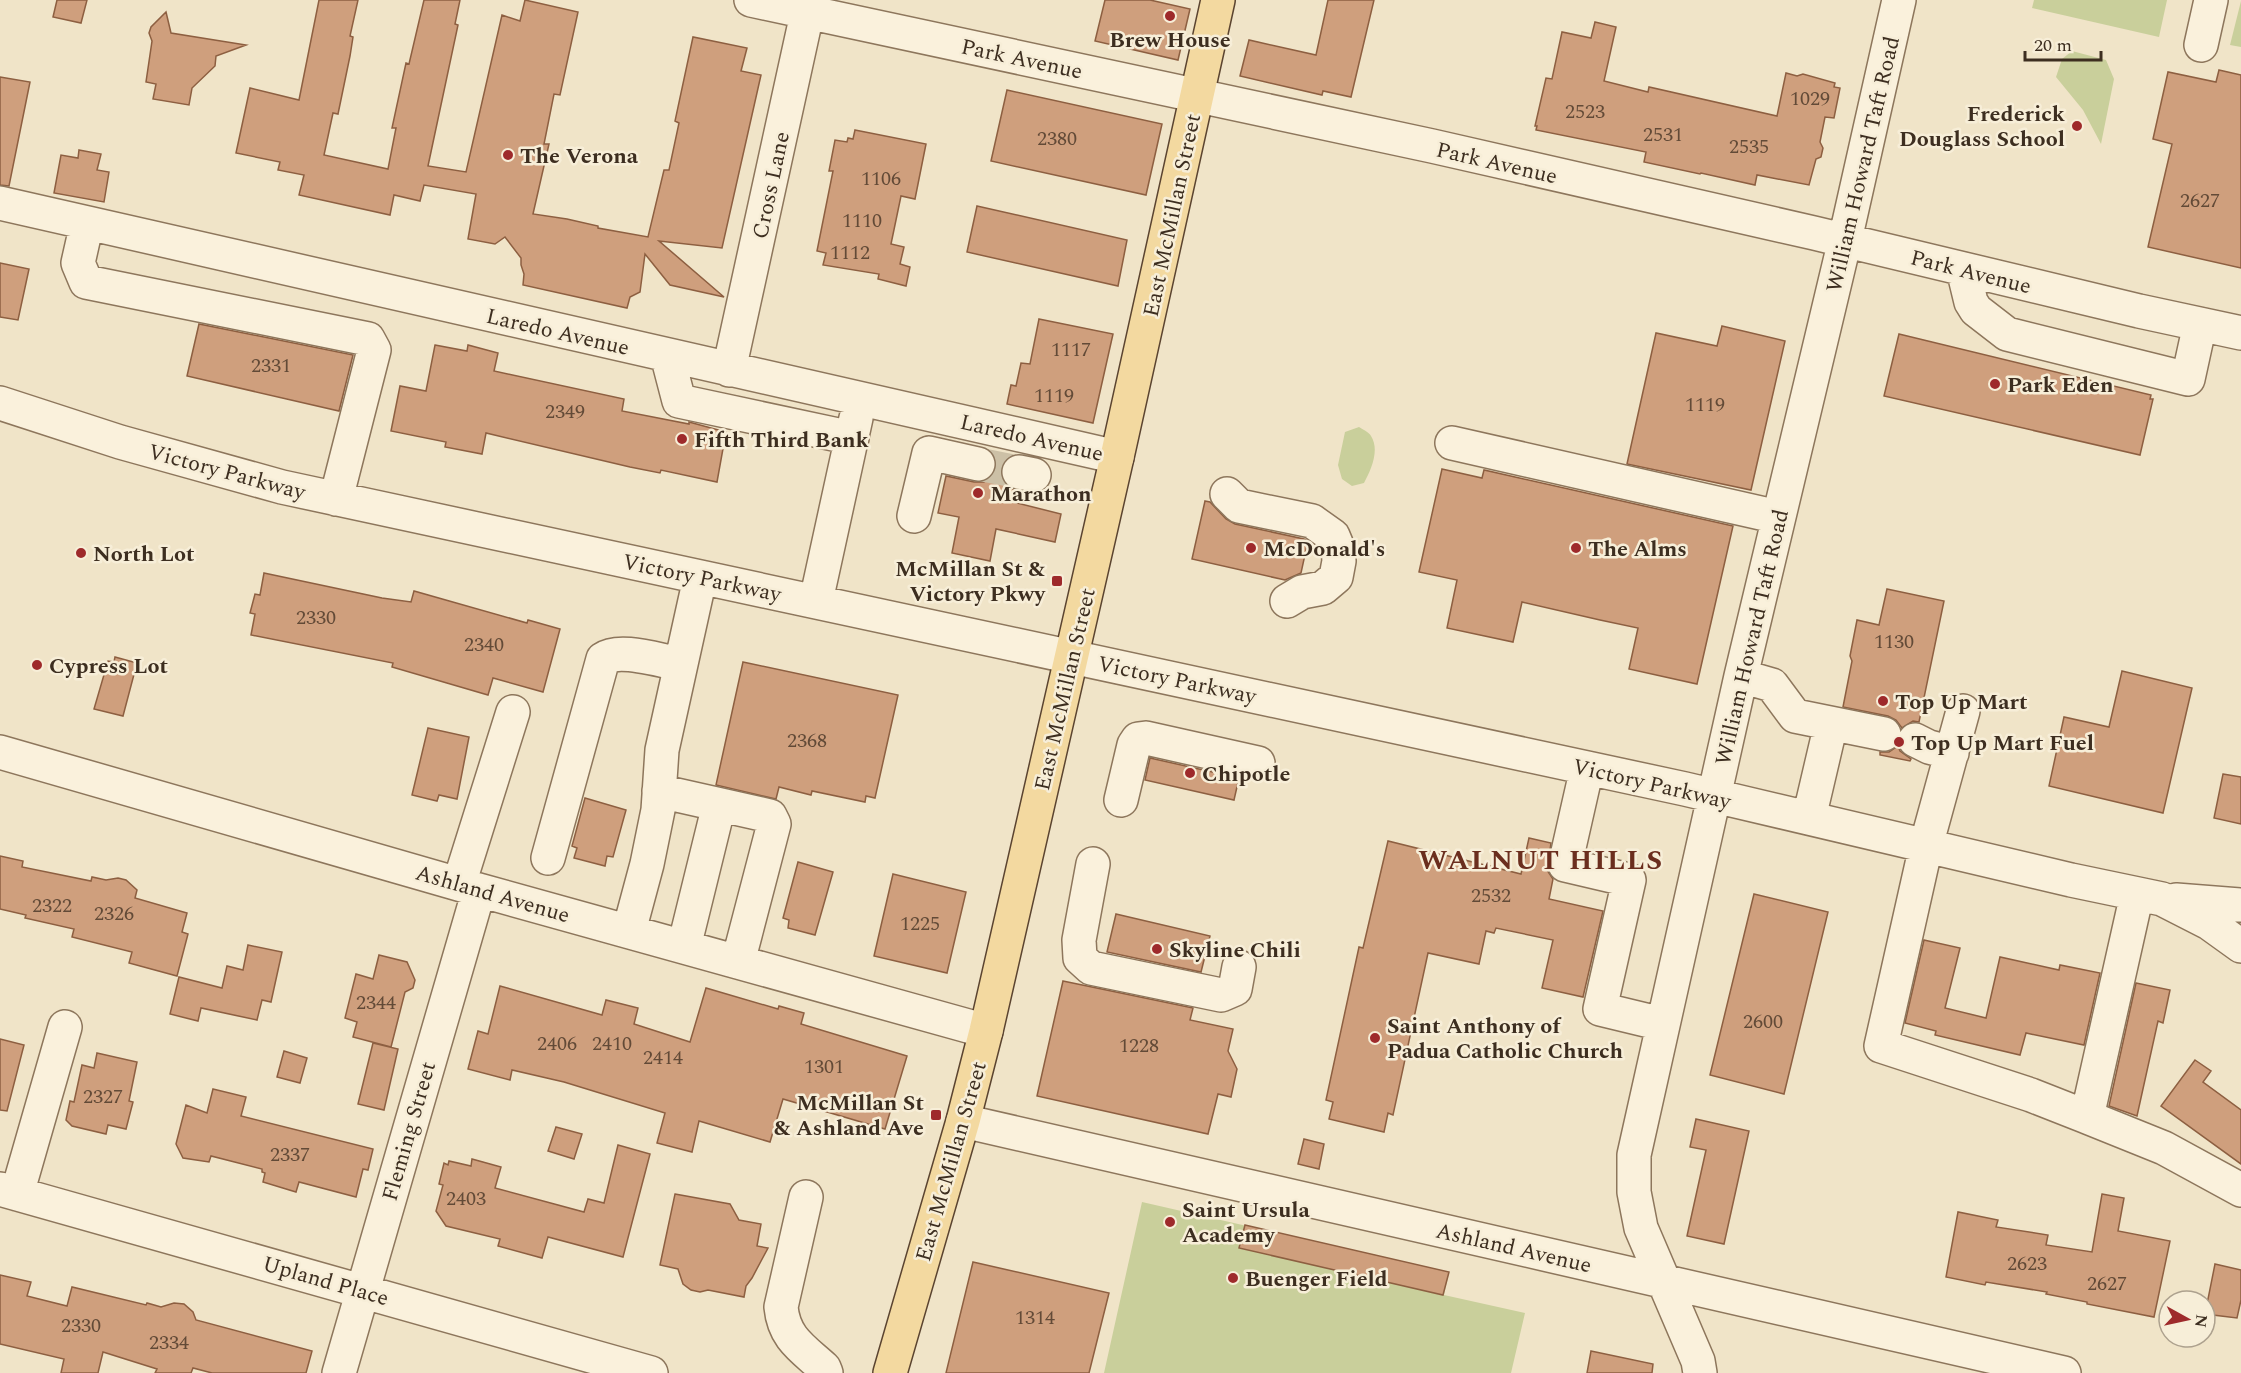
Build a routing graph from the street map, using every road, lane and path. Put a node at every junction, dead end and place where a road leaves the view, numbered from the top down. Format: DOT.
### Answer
graph roads {
  1 [pos="751,0"];
  2 [pos="1218,0"];
  3 [pos="1899,0"];
  4 [pos="2211,0"];
  5 [pos="809,6"];
  6 [pos="2201,45"];
  7 [pos="1197,96"];
  8 [pos="0,203"];
  9 [pos="87,223"];
  10 [pos="1845,240"];
  11 [pos="1963,269"];
  12 [pos="2200,324"];
  13 [pos="2241,333"];
  14 [pos="667,356"];
  15 [pos="729,370"];
  16 [pos="861,399"];
  17 [pos="0,403"];
  18 [pos="852,438"];
  19 [pos="1452,443"];
  20 [pos="1117,457"];
  21 [pos="978,464"];
  22 [pos="1227,494"];
  23 [pos="336,499"];
  24 [pos="914,516"];
  25 [pos="1778,517"];
  26 [pos="700,578"];
  27 [pos="816,601"];
  28 [pos="1287,602"];
  29 [pos="1071,656"];
  30 [pos="681,664"];
  31 [pos="1741,676"];
  32 [pos="1963,711"];
  33 [pos="513,712"];
  34 [pos="1896,740"];
  35 [pos="0,752"];
  36 [pos="1258,763"];
  37 [pos="1587,768"];
  38 [pos="659,791"];
  39 [pos="1715,796"];
  40 [pos="1121,800"];
  41 [pos="719,805"];
  42 [pos="1809,818"];
  43 [pos="1926,846"];
  44 [pos="548,858"];
  45 [pos="1094,864"];
  46 [pos="469,887"];
  47 [pos="2150,896"];
  48 [pos="2241,905"];
  49 [pos="629,931"];
  50 [pos="2241,946"];
  51 [pos="684,947"];
  52 [pos="738,962"];
  53 [pos="1239,967"];
  54 [pos="1662,1024"];
  55 [pos="65,1027"];
  56 [pos="986,1031"];
  57 [pos="2087,1117"];
  58 [pos="963,1121"];
  59 [pos="2241,1190"];
  60 [pos="9,1191"];
  61 [pos="806,1197"];
  62 [pos="1662,1281"];
  63 [pos="362,1290"];
  64 [pos="339,1373"];
  65 [pos="651,1373"];
  66 [pos="825,1373"];
  67 [pos="891,1373"];
  68 [pos="1700,1373"];
  69 [pos="2064,1373"];
  1 -- 5 [label="street, Park Avenue"];
  2 -- 7 [label="main road, East McMillan Street"];
  3 -- 10 [label="street, William Howard Taft Road"];
  4 -- 6 [label="street"];
  5 -- 7 [label="street, Park Avenue"];
  5 -- 15 [label="street, Cross Lane"];
  7 -- 10 [label="street, Park Avenue"];
  7 -- 20 [label="main road, East McMillan Street"];
  8 -- 9 [label="street, Laredo Avenue"];
  9 -- 14 [label="street, Laredo Avenue"];
  9 -- 23 [label="street"];
  10 -- 11 [label="street, Park Avenue"];
  10 -- 25 [label="street, William Howard Taft Road"];
  11 -- 12 [label="street, Park Avenue"];
  11 -- 12 [label="street"];
  12 -- 13 [label="street, Park Avenue"];
  14 -- 15 [label="street, Laredo Avenue"];
  14 -- 18 [label="street"];
  15 -- 16 [label="street, Laredo Avenue"];
  16 -- 18 [label="street"];
  16 -- 20 [label="street, Laredo Avenue"];
  17 -- 23 [label="street, Victory Parkway"];
  18 -- 27 [label="street"];
  19 -- 25 [label="street"];
  20 -- 29 [label="main road, East McMillan Street"];
  21 -- 24 [label="street"];
  22 -- 28 [label="street"];
  23 -- 26 [label="street, Victory Parkway"];
  25 -- 31 [label="street, William Howard Taft Road"];
  26 -- 27 [label="street, Victory Parkway"];
  26 -- 30 [label="street"];
  27 -- 29 [label="street, Victory Parkway"];
  29 -- 37 [label="street, Victory Parkway"];
  29 -- 56 [label="main road, East McMillan Street"];
  30 -- 38 [label="street"];
  30 -- 44 [label="street"];
  31 -- 34 [label="street"];
  31 -- 39 [label="street, William Howard Taft Road"];
  32 -- 34 [label="street"];
  33 -- 46 [label="street, Fleming Street"];
  34 -- 42 [label="street"];
  34 -- 43 [label="street"];
  35 -- 46 [label="street, Ashland Avenue"];
  36 -- 40 [label="street"];
  37 -- 39 [label="street, Victory Parkway"];
  37 -- 54 [label="street"];
  38 -- 41 [label="street"];
  38 -- 49 [label="street"];
  39 -- 42 [label="street, Victory Parkway"];
  39 -- 54 [label="street, William Howard Taft Road"];
  41 -- 51 [label="street"];
  41 -- 52 [label="street"];
  42 -- 43 [label="street, Victory Parkway"];
  43 -- 47 [label="street, Victory Parkway"];
  43 -- 57 [label="street"];
  45 -- 53 [label="street"];
  46 -- 49 [label="street, Ashland Avenue"];
  46 -- 63 [label="street, Fleming Street"];
  47 -- 48 [label="street"];
  47 -- 50 [label="street, Victory Parkway"];
  47 -- 57 [label="street"];
  49 -- 51 [label="street, Ashland Avenue"];
  51 -- 52 [label="street, Ashland Avenue"];
  52 -- 56 [label="street, Ashland Avenue"];
  54 -- 62 [label="street, William Howard Taft Road"];
  55 -- 60 [label="street"];
  56 -- 58 [label="main road, East McMillan Street"];
  57 -- 59 [label="street"];
  58 -- 62 [label="street, Ashland Avenue"];
  58 -- 67 [label="main road, East McMillan Street"];
  60 -- 63 [label="street, Upland Place"];
  61 -- 66 [label="street"];
  62 -- 68 [label="street, William Howard Taft Road"];
  62 -- 69 [label="street, Ashland Avenue"];
  63 -- 64 [label="street, Fleming Street"];
  63 -- 65 [label="street, Upland Place"];
}
